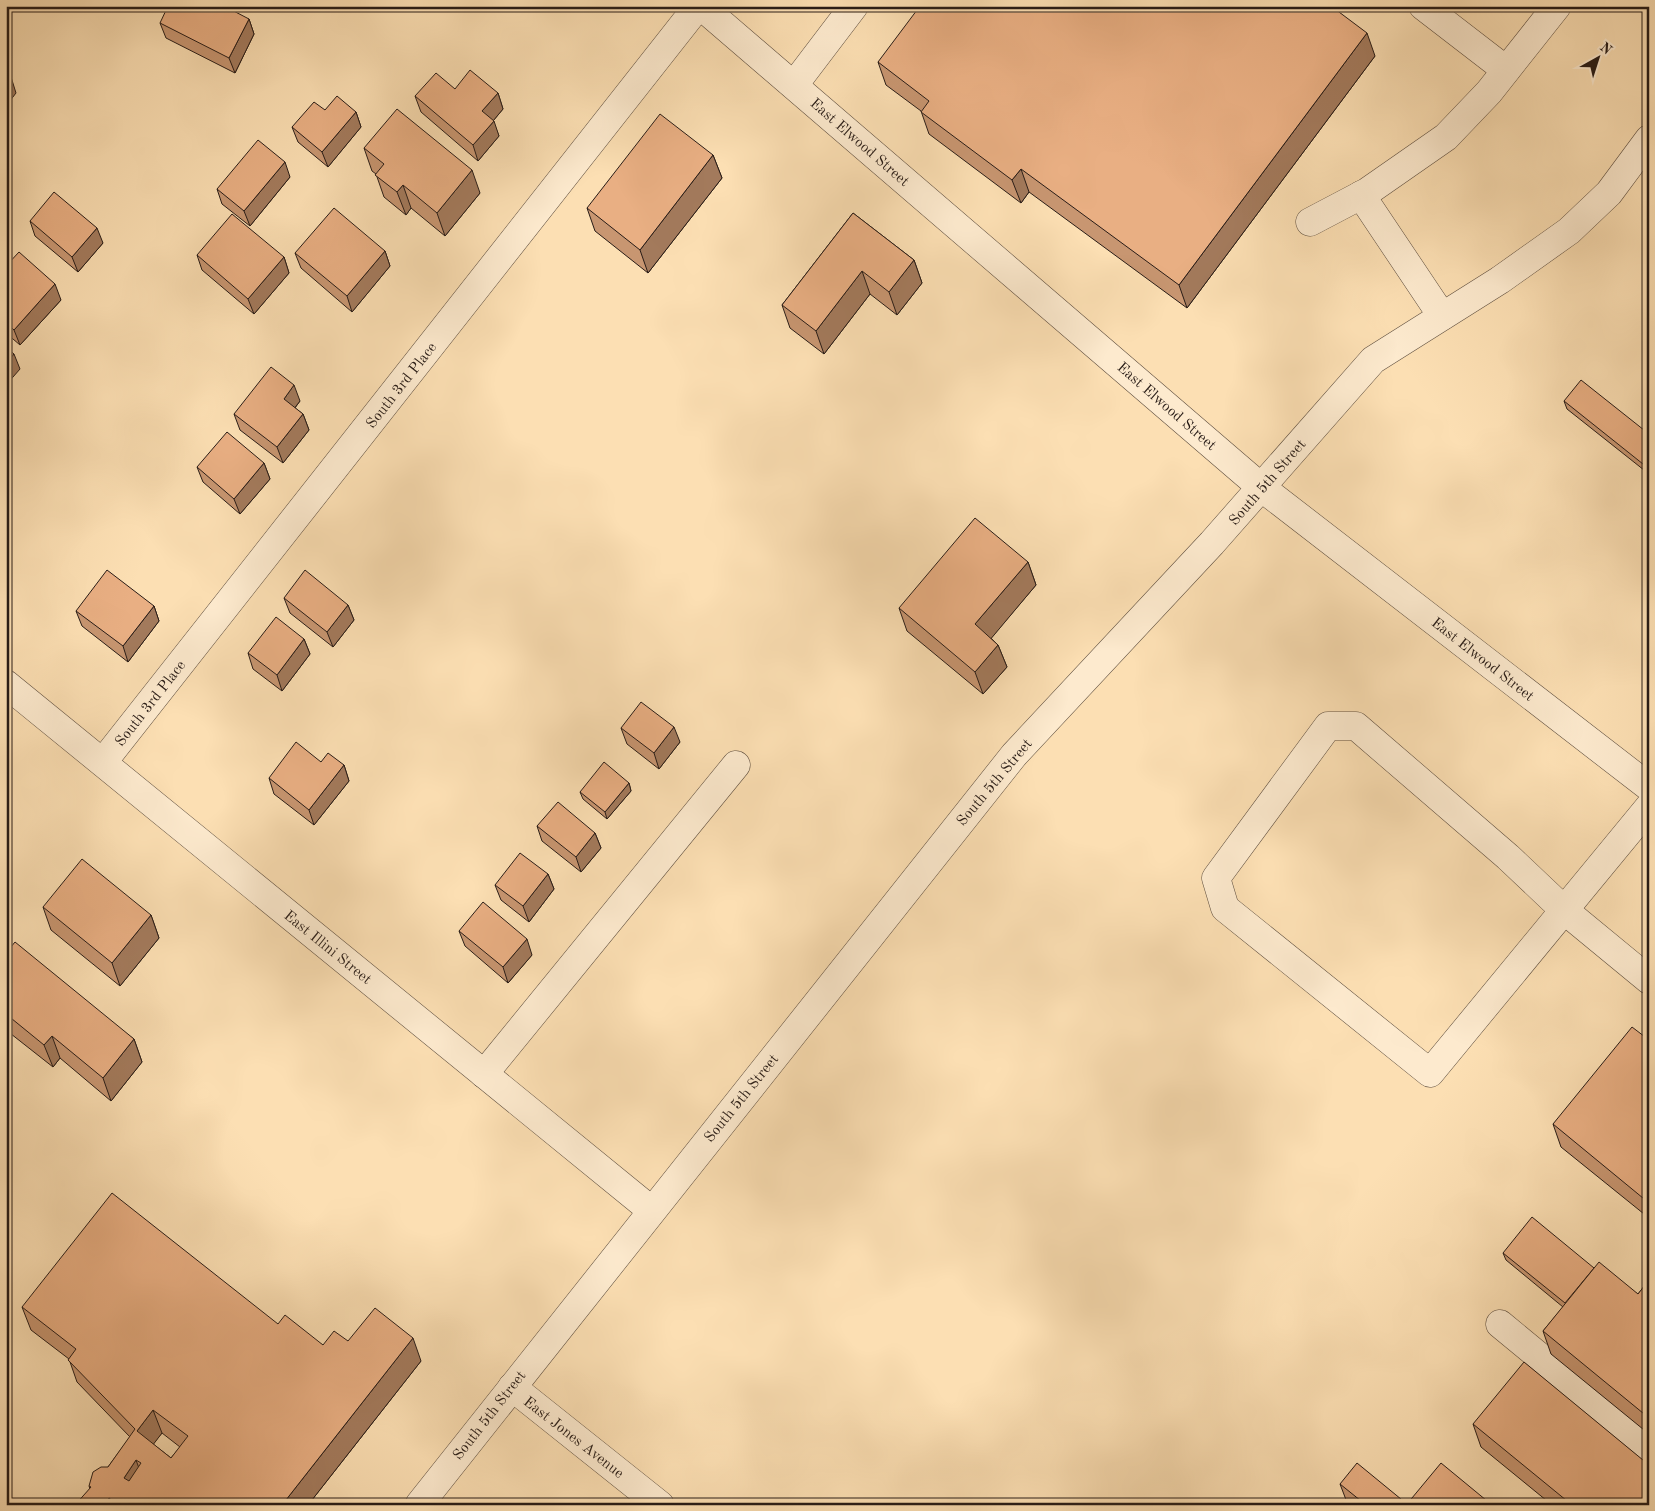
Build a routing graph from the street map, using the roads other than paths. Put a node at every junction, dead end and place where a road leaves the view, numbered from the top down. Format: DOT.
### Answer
graph roads {
  1 [pos="699,6"];
  2 [pos="854,6"];
  3 [pos="1423,6"];
  4 [pos="1557,6"];
  5 [pos="1506,70"];
  6 [pos="794,85"];
  7 [pos="1649,138"];
  8 [pos="1361,195"];
  9 [pos="1310,222"];
  10 [pos="1442,316"];
  11 [pos="1262,488"];
  12 [pos="6,684"];
  13 [pos="103,762"];
  14 [pos="736,765"];
  15 [pos="1649,787"];
  16 [pos="1649,807"];
  17 [pos="1564,910"];
  18 [pos="1649,980"];
  19 [pos="484,1074"];
  20 [pos="651,1210"];
  21 [pos="1500,1324"];
  22 [pos="512,1387"];
  23 [pos="1649,1447"];
  24 [pos="419,1505"];
  25 [pos="660,1505"];
  1 -- 6 [label="street, East Elwood Street"];
  1 -- 13 [label="street, South 3rd Place"];
  2 -- 6 [label="street"];
  3 -- 5 [label="street"];
  4 -- 5 [label="street"];
  5 -- 8 [label="street"];
  6 -- 11 [label="street, East Elwood Street"];
  7 -- 10 [label="street, South 5th Street"];
  8 -- 9 [label="street"];
  8 -- 10 [label="street"];
  10 -- 11 [label="street, South 5th Street"];
  11 -- 15 [label="street, East Elwood Street"];
  11 -- 20 [label="street, South 5th Street"];
  12 -- 13 [label="street, East Illini Street"];
  13 -- 19 [label="street, East Illini Street"];
  14 -- 19 [label="street"];
  16 -- 17 [label="street"];
  17 -- 17 [label="street"];
  17 -- 18 [label="street"];
  19 -- 20 [label="street, East Illini Street"];
  20 -- 22 [label="street, South 5th Street"];
  21 -- 23 [label="street"];
  22 -- 24 [label="street, South 5th Street"];
  22 -- 25 [label="street, East Jones Avenue"];
}
